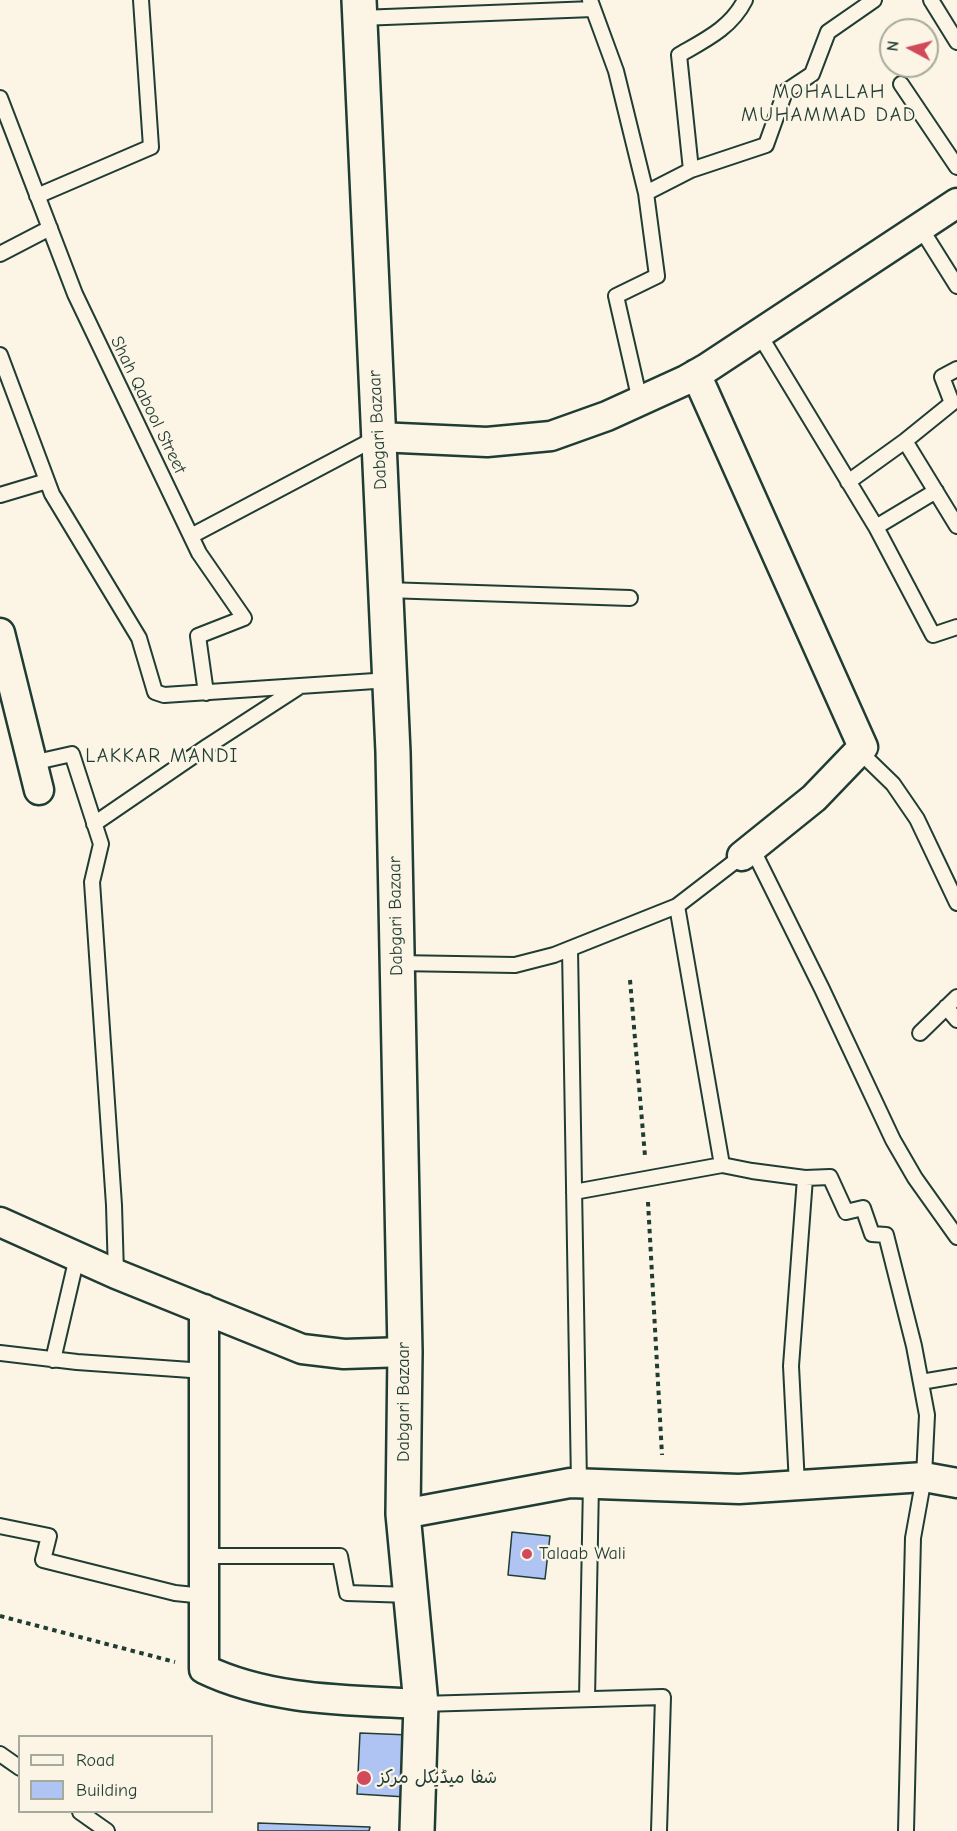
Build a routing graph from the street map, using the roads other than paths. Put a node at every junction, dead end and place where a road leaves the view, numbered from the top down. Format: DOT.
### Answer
graph roads {
  1 [pos="141,0"];
  2 [pos="745,0"];
  3 [pos="874,0"];
  4 [pos="931,0"];
  5 [pos="591,5"];
  6 [pos="360,9"];
  7 [pos="957,42"];
  8 [pos="901,84"];
  9 [pos="0,98"];
  10 [pos="957,167"];
  11 [pos="691,170"];
  12 [pos="646,193"];
  13 [pos="37,196"];
  14 [pos="957,203"];
  15 [pos="920,227"];
  16 [pos="50,228"];
  17 [pos="0,254"];
  18 [pos="957,286"];
  19 [pos="759,334"];
  20 [pos="0,355"];
  21 [pos="957,369"];
  22 [pos="696,374"];
  23 [pos="640,401"];
  24 [pos="378,437"];
  25 [pos="905,441"];
  26 [pos="47,481"];
  27 [pos="848,482"];
  28 [pos="936,491"];
  29 [pos="0,495"];
  30 [pos="876,526"];
  31 [pos="957,526"];
  32 [pos="191,536"];
  33 [pos="386,590"];
  34 [pos="630,598"];
  35 [pos="957,627"];
  36 [pos="0,633"];
  37 [pos="390,680"];
  38 [pos="6,685"];
  39 [pos="301,686"];
  40 [pos="206,693"];
  41 [pos="859,751"];
  42 [pos="36,776"];
  43 [pos="94,824"];
  44 [pos="747,852"];
  45 [pos="957,903"];
  46 [pos="677,906"];
  47 [pos="570,949"];
  48 [pos="397,963"];
  49 [pos="957,997"];
  50 [pos="946,1008"];
  51 [pos="957,1020"];
  52 [pos="920,1033"];
  53 [pos="722,1165"];
  54 [pos="805,1178"];
  55 [pos="574,1192"];
  56 [pos="2,1216"];
  57 [pos="957,1237"];
  58 [pos="77,1257"];
  59 [pos="116,1274"];
  60 [pos="204,1309"];
  61 [pos="405,1352"];
  62 [pos="0,1353"];
  63 [pos="53,1360"];
  64 [pos="205,1371"];
  65 [pos="957,1376"];
  66 [pos="921,1382"];
  67 [pos="924,1477"];
  68 [pos="585,1483"];
  69 [pos="957,1483"];
  70 [pos="797,1485"];
  71 [pos="403,1514"];
  72 [pos="0,1526"];
  73 [pos="204,1556"];
  74 [pos="411,1595"];
  75 [pos="204,1596"];
  76 [pos="587,1699"];
  77 [pos="421,1704"];
  78 [pos="0,1754"];
  79 [pos="18,1767"];
  80 [pos="81,1813"];
  81 [pos="107,1831"];
  82 [pos="417,1831"];
  83 [pos="659,1831"];
  84 [pos="906,1831"];
  1 -- 13 [label="lane"];
  2 -- 11 [label="lane"];
  3 -- 11 [label="lane"];
  4 -- 7 [label="lane"];
  5 -- 6 [label="lane"];
  5 -- 12 [label="lane"];
  6 -- 24 [label="street, Dabgari Bazaar"];
  8 -- 10 [label="lane"];
  9 -- 13 [label="lane, Shah Qabool Street"];
  11 -- 12 [label="lane"];
  12 -- 23 [label="lane"];
  13 -- 16 [label="lane, Shah Qabool Street"];
  14 -- 15 [label="street"];
  15 -- 18 [label="lane"];
  15 -- 19 [label="street"];
  16 -- 17 [label="lane"];
  16 -- 32 [label="lane, Shah Qabool Street"];
  19 -- 22 [label="street"];
  19 -- 27 [label="lane"];
  20 -- 26 [label="lane"];
  21 -- 25 [label="lane"];
  22 -- 23 [label="street"];
  22 -- 41 [label="street"];
  23 -- 24 [label="street"];
  24 -- 32 [label="lane"];
  24 -- 33 [label="street, Dabgari Bazaar"];
  25 -- 27 [label="lane"];
  25 -- 28 [label="lane"];
  26 -- 29 [label="lane"];
  26 -- 40 [label="lane"];
  27 -- 30 [label="lane"];
  28 -- 30 [label="lane"];
  28 -- 31 [label="lane"];
  30 -- 35 [label="lane"];
  32 -- 40 [label="lane, Shah Qabool Street"];
  33 -- 34 [label="lane"];
  33 -- 37 [label="street, Dabgari Bazaar"];
  36 -- 38 [label="street"];
  37 -- 39 [label="lane"];
  37 -- 48 [label="street, Dabgari Bazaar"];
  38 -- 42 [label="street"];
  39 -- 40 [label="lane"];
  39 -- 43 [label="lane"];
  41 -- 44 [label="street"];
  41 -- 45 [label="lane"];
  42 -- 43 [label="lane"];
  43 -- 59 [label="lane"];
  44 -- 46 [label="lane"];
  44 -- 57 [label="lane"];
  46 -- 47 [label="lane"];
  46 -- 53 [label="lane"];
  47 -- 48 [label="lane"];
  47 -- 55 [label="lane"];
  48 -- 61 [label="street, Dabgari Bazaar"];
  49 -- 50 [label="lane"];
  50 -- 51 [label="lane"];
  50 -- 52 [label="lane"];
  53 -- 54 [label="lane"];
  53 -- 55 [label="lane"];
  54 -- 66 [label="lane"];
  54 -- 70 [label="lane"];
  55 -- 68 [label="lane"];
  56 -- 58 [label="street"];
  58 -- 59 [label="street"];
  58 -- 63 [label="lane"];
  59 -- 60 [label="street"];
  60 -- 61 [label="street"];
  60 -- 64 [label="street"];
  61 -- 71 [label="street, Dabgari Bazaar"];
  62 -- 63 [label="lane"];
  63 -- 64 [label="lane"];
  64 -- 73 [label="street"];
  65 -- 66 [label="lane"];
  66 -- 67 [label="lane"];
  67 -- 69 [label="street"];
  67 -- 70 [label="street"];
  67 -- 84 [label="lane"];
  68 -- 70 [label="street"];
  68 -- 71 [label="street"];
  68 -- 76 [label="lane"];
  71 -- 74 [label="street, Dabgari Bazaar"];
  72 -- 75 [label="lane"];
  73 -- 74 [label="lane"];
  73 -- 75 [label="street"];
  74 -- 77 [label="street, Dabgari Bazaar"];
  75 -- 77 [label="street"];
  76 -- 77 [label="lane"];
  76 -- 83 [label="lane"];
  77 -- 82 [label="street, Dabgari Bazaar"];
  78 -- 79 [label="lane"];
  80 -- 81 [label="lane"];
}
